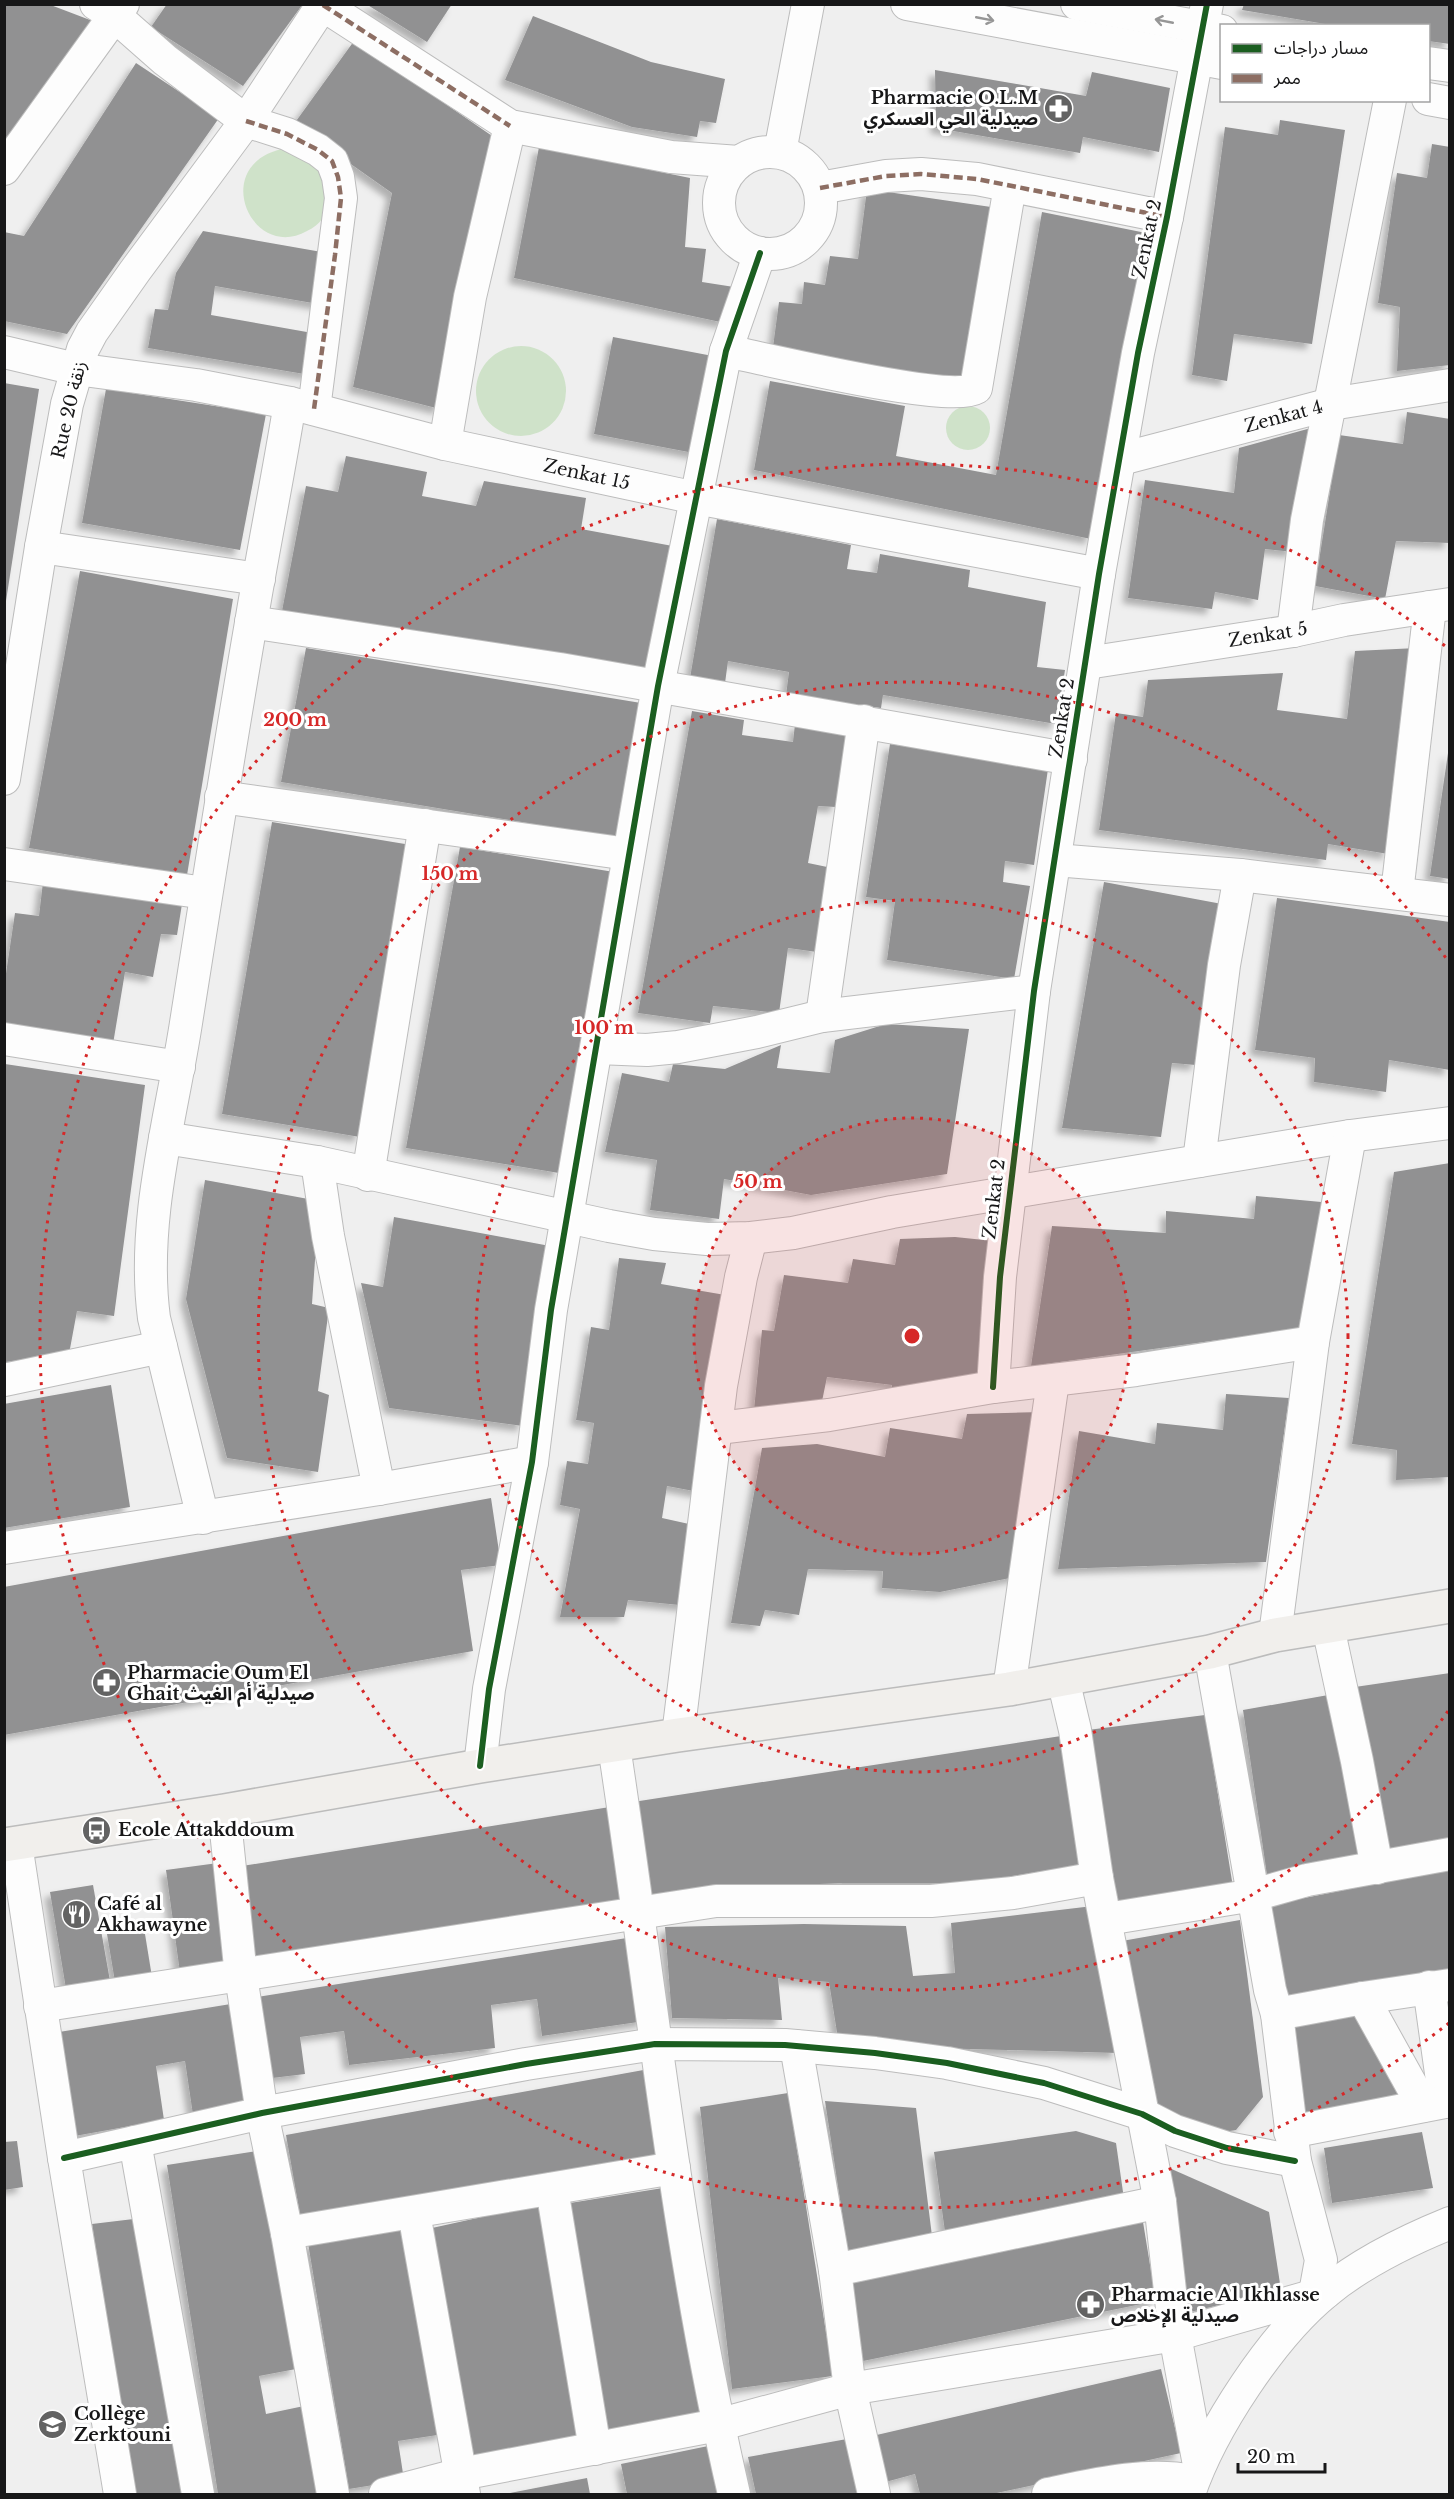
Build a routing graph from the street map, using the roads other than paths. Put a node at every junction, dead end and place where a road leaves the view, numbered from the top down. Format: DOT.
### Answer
graph roads {
  1 [pos="808,4"];
  2 [pos="907,4"];
  3 [pos="1077,4"];
  4 [pos="323,5"];
  5 [pos="111,8"];
  6 [pos="1210,21"];
  7 [pos="1209,61"];
  8 [pos="1430,63"];
  9 [pos="1449,66"];
  10 [pos="1430,99"];
  11 [pos="1390,102"];
  12 [pos="1449,103"];
  13 [pos="246,121"];
  14 [pos="510,126"];
  15 [pos="780,152"];
  16 [pos="739,162"];
  17 [pos="4,169"];
  18 [pos="1010,186"];
  19 [pos="820,188"];
  20 [pos="1167,217"];
  21 [pos="760,253"];
  22 [pos="726,351"];
  23 [pos="4,352"];
  24 [pos="76,369"];
  25 [pos="1449,385"];
  26 [pos="1331,404"];
  27 [pos="302,406"];
  28 [pos="445,444"];
  29 [pos="1121,459"];
  30 [pos="696,498"];
  31 [pos="40,547"];
  32 [pos="1099,574"];
  33 [pos="259,579"];
  34 [pos="1440,605"];
  35 [pos="251,622"];
  36 [pos="1293,632"];
  37 [pos="1087,663"];
  38 [pos="658,686"];
  39 [pos="864,721"];
  40 [pos="1071,759"];
  41 [pos="4,779"];
  42 [pos="221,797"];
  43 [pos="425,825"];
  44 [pos="628,854"];
  45 [pos="1055,860"];
  46 [pos="4,864"];
  47 [pos="1239,875"];
  48 [pos="205,893"];
  49 [pos="1397,893"];
  50 [pos="1449,900"];
  51 [pos="1034,991"];
  52 [pos="822,1016"];
  53 [pos="4,1039"];
  54 [pos="597,1048"];
  55 [pos="179,1067"];
  56 [pos="1449,1123"];
  57 [pos="1350,1136"];
  58 [pos="165,1138"];
  59 [pos="1199,1161"];
  60 [pos="317,1162"];
  61 [pos="368,1175"];
  62 [pos="1010,1194"];
  63 [pos="567,1218"];
  64 [pos="751,1238"];
  65 [pos="1313,1342"];
  66 [pos="161,1347"];
  67 [pos="4,1380"];
  68 [pos="1053,1381"];
  69 [pos="993,1387"];
  70 [pos="717,1428"];
  71 [pos="532,1462"];
  72 [pos="379,1489"];
  73 [pos="203,1518"];
  74 [pos="4,1548"];
  75 [pos="1449,1606"];
  76 [pos="1328,1627"];
  77 [pos="1275,1635"];
  78 [pos="1210,1652"];
  79 [pos="1064,1678"];
  80 [pos="1009,1689"];
  81 [pos="678,1735"];
  82 [pos="614,1746"];
  83 [pos="480,1766"];
  84 [pos="224,1812"];
  85 [pos="10,1845"];
  86 [pos="1449,1854"];
  87 [pos="1377,1868"];
  88 [pos="1097,1878"];
  89 [pos="1254,1895"];
  90 [pos="640,1912"];
  91 [pos="1107,1919"];
  92 [pos="241,1976"];
  93 [pos="1439,1986"];
  94 [pos="1363,1998"];
  95 [pos="40,2006"];
  96 [pos="1277,2014"];
  97 [pos="655,2044"];
  98 [pos="796,2046"];
  99 [pos="1439,2103"];
  100 [pos="262,2113"];
  101 [pos="1142,2114"];
  102 [pos="135,2142"];
  103 [pos="1293,2146"];
  104 [pos="64,2158"];
  105 [pos="674,2168"];
  106 [pos="552,2189"];
  107 [pos="1160,2202"];
  108 [pos="414,2213"];
  109 [pos="1449,2223"];
  110 [pos="287,2233"];
  111 [pos="835,2270"];
  112 [pos="1320,2293"];
  113 [pos="1175,2335"];
  114 [pos="850,2390"];
  115 [pos="718,2425"];
  116 [pos="595,2449"];
  117 [pos="1194,2480"];
  118 [pos="463,2484"];
  119 [pos="120,2494"];
  120 [pos="198,2494"];
  121 [pos="333,2494"];
  122 [pos="385,2494"];
  123 [pos="734,2494"];
  124 [pos="874,2494"];
  125 [pos="1048,2494"];
  1 -- 15 [label="street"];
  2 -- 7 [label="street, one-way"];
  6 -- 3 [label="street, one-way"];
  4 -- 13 [label="street, Rue 20 زنقة"];
  4 -- 14 [label="street"];
  5 -- 13 [label="street"];
  5 -- 17 [label="street"];
  6 -- 7 [label="street, Zenkat 2"];
  7 -- 20 [label="street, Zenkat 2"];
  8 -- 9 [label="street"];
  10 -- 12 [label="street"];
  11 -- 26 [label="street"];
  13 -- 24 [label="street, Rue 20 زنقة"];
  13 -- 27 [label="street"];
  14 -- 16 [label="street"];
  14 -- 28 [label="street"];
  15 -- 16 [label="street"];
  15 -- 19 [label="street"];
  16 -- 21 [label="street"];
  18 -- 19 [label="street"];
  18 -- 20 [label="street"];
  18 -- 22 [label="street"];
  19 -- 21 [label="street"];
  20 -- 29 [label="street, Zenkat 2"];
  21 -- 22 [label="street"];
  22 -- 30 [label="street"];
  23 -- 24 [label="street, Zenkat 15"];
  24 -- 27 [label="street, Zenkat 15"];
  24 -- 31 [label="street, Rue 20 زنقة"];
  25 -- 26 [label="street, Zenkat 4"];
  26 -- 29 [label="street, Zenkat 4"];
  26 -- 36 [label="street"];
  27 -- 28 [label="street, Zenkat 15"];
  27 -- 33 [label="street"];
  28 -- 30 [label="street, Zenkat 15"];
  29 -- 32 [label="street, Zenkat 2"];
  30 -- 32 [label="street, Zenkat 15"];
  30 -- 38 [label="street"];
  31 -- 33 [label="street"];
  31 -- 41 [label="street, Rue 20 زنقة"];
  32 -- 37 [label="street, Zenkat 2"];
  33 -- 35 [label="street"];
  34 -- 36 [label="street, Zenkat 5"];
  34 -- 49 [label="street"];
  35 -- 38 [label="street"];
  35 -- 42 [label="street"];
  36 -- 37 [label="street, Zenkat 5"];
  37 -- 40 [label="street, Zenkat 2"];
  38 -- 39 [label="street"];
  38 -- 44 [label="street"];
  39 -- 40 [label="street"];
  39 -- 52 [label="street"];
  40 -- 45 [label="street, Zenkat 2"];
  42 -- 43 [label="street"];
  42 -- 48 [label="street"];
  43 -- 44 [label="street"];
  43 -- 61 [label="street"];
  44 -- 54 [label="street"];
  45 -- 47 [label="street"];
  45 -- 51 [label="street, Zenkat 2"];
  46 -- 48 [label="street"];
  47 -- 49 [label="street"];
  47 -- 59 [label="street"];
  48 -- 55 [label="street"];
  49 -- 50 [label="street"];
  51 -- 52 [label="street"];
  51 -- 62 [label="street, Zenkat 2"];
  52 -- 54 [label="street"];
  53 -- 55 [label="street"];
  54 -- 63 [label="street"];
  55 -- 58 [label="street"];
  56 -- 57 [label="street"];
  57 -- 59 [label="street"];
  57 -- 65 [label="street"];
  58 -- 60 [label="street"];
  58 -- 66 [label="street"];
  59 -- 62 [label="street"];
  60 -- 61 [label="street"];
  60 -- 72 [label="street"];
  61 -- 63 [label="street"];
  62 -- 64 [label="street"];
  62 -- 69 [label="street, Zenkat 2"];
  63 -- 64 [label="street"];
  63 -- 71 [label="street"];
  64 -- 70 [label="street"];
  65 -- 68 [label="street"];
  65 -- 77 [label="street"];
  66 -- 67 [label="street"];
  66 -- 73 [label="street"];
  68 -- 69 [label="street"];
  68 -- 80 [label="street"];
  69 -- 70 [label="street"];
  70 -- 81 [label="street"];
  71 -- 72 [label="street"];
  71 -- 83 [label="street"];
  72 -- 73 [label="street"];
  73 -- 74 [label="street"];
  75 -- 76 [label="main road"];
  76 -- 77 [label="main road"];
  76 -- 87 [label="street"];
  77 -- 78 [label="main road"];
  78 -- 79 [label="main road"];
  78 -- 89 [label="street"];
  79 -- 80 [label="main road"];
  79 -- 88 [label="street"];
  80 -- 81 [label="main road"];
  81 -- 82 [label="main road"];
  82 -- 83 [label="main road"];
  82 -- 90 [label="street"];
  83 -- 84 [label="main road"];
  84 -- 85 [label="main road"];
  84 -- 92 [label="street"];
  85 -- 95 [label="street"];
  86 -- 87 [label="street"];
  87 -- 89 [label="street"];
  88 -- 90 [label="street"];
  88 -- 91 [label="street"];
  89 -- 91 [label="street"];
  89 -- 96 [label="street"];
  90 -- 92 [label="street"];
  90 -- 97 [label="street"];
  91 -- 101 [label="street"];
  92 -- 95 [label="street"];
  92 -- 100 [label="street"];
  93 -- 94 [label="street"];
  93 -- 99 [label="street"];
  94 -- 96 [label="street"];
  94 -- 99 [label="street"];
  95 -- 104 [label="street"];
  96 -- 103 [label="street"];
  97 -- 98 [label="street"];
  97 -- 100 [label="street"];
  97 -- 105 [label="street"];
  98 -- 101 [label="street"];
  98 -- 111 [label="street"];
  99 -- 103 [label="street"];
  100 -- 102 [label="street"];
  100 -- 110 [label="street"];
  101 -- 103 [label="street"];
  101 -- 107 [label="street"];
  102 -- 104 [label="street"];
  102 -- 120 [label="street"];
  103 -- 112 [label="street"];
  104 -- 119 [label="street"];
  105 -- 106 [label="street"];
  105 -- 115 [label="street"];
  106 -- 108 [label="street"];
  106 -- 116 [label="street"];
  107 -- 111 [label="street"];
  107 -- 113 [label="street"];
  108 -- 110 [label="street"];
  108 -- 118 [label="street"];
  109 -- 112 [label="street"];
  110 -- 121 [label="street"];
  111 -- 114 [label="street"];
  112 -- 113 [label="street"];
  112 -- 117 [label="street"];
  113 -- 114 [label="street"];
  113 -- 117 [label="street"];
  114 -- 115 [label="street"];
  114 -- 124 [label="street"];
  115 -- 116 [label="street"];
  115 -- 123 [label="street"];
  116 -- 118 [label="street"];
  117 -- 125 [label="street"];
  118 -- 122 [label="street"];
}
